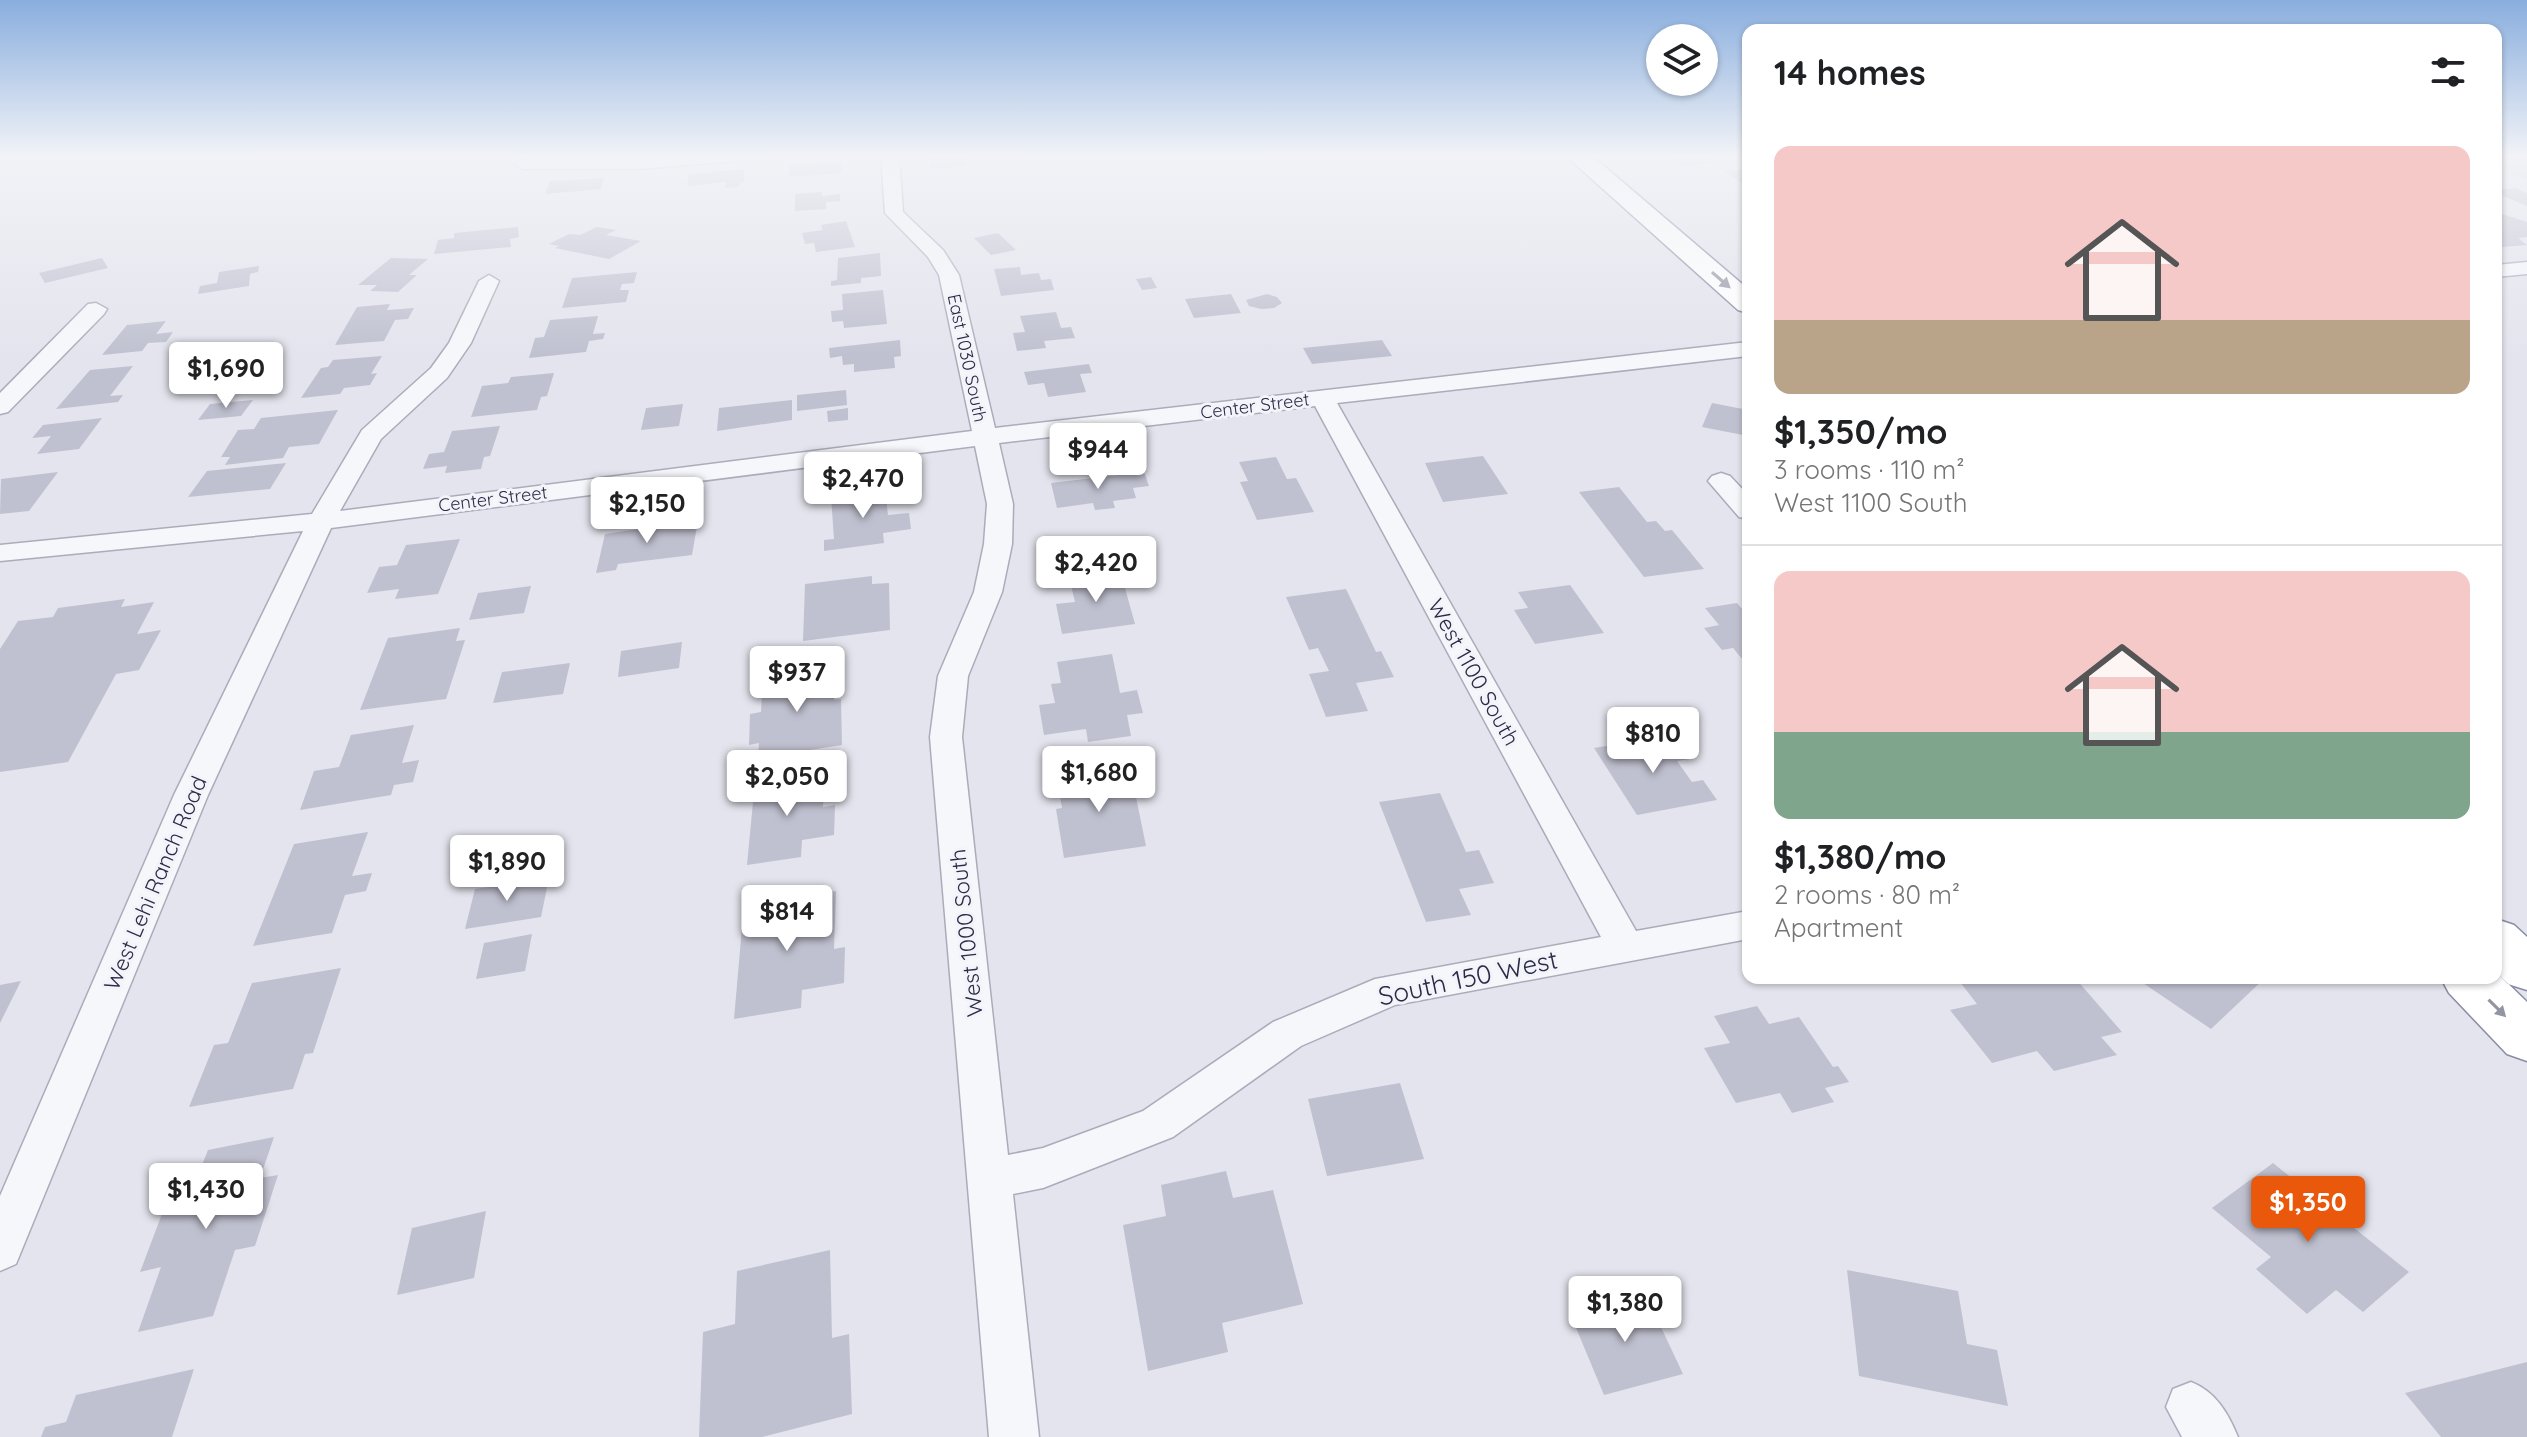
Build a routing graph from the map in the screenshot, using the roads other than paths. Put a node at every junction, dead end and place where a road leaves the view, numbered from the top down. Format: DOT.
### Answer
graph roads {
  1 [pos="903,222"];
  2 [pos="1654,222"];
  3 [pos="1690,222"];
  4 [pos="1737,261"];
  5 [pos="2527,268"];
  6 [pos="2502,270"];
  7 [pos="489,281"];
  8 [pos="1742,299"];
  9 [pos="96,309"];
  10 [pos="1742,350"];
  11 [pos="1322,398"];
  12 [pos="0,407"];
  13 [pos="985,437"];
  14 [pos="1721,481"];
  15 [pos="1742,504"];
  16 [pos="321,521"];
  17 [pos="0,553"];
  18 [pos="1742,926"];
  19 [pos="2502,945"];
  20 [pos="1625,946"];
  21 [pos="2527,969"];
  22 [pos="2474,984"];
  23 [pos="2527,1038"];
  24 [pos="990,1178"];
  25 [pos="9,1210"];
  26 [pos="0,1249"];
  27 [pos="1014,1437"];
  1 -- 13 [label="street, East 1030 South"];
  2 -- 8 [label="highway, one-way"];
  3 -- 4 [label="highway"];
  5 -- 6 [label="street"];
  7 -- 16 [label="street, West Lehi Ranch Road"];
  9 -- 12 [label="street"];
  10 -- 11 [label="street, Center Street"];
  11 -- 13 [label="street, Center Street"];
  11 -- 20 [label="street, West 1100 South"];
  13 -- 16 [label="street, Center Street"];
  13 -- 24 [label="street, West 1000 South"];
  14 -- 15 [label="street"];
  16 -- 17 [label="street, Center Street"];
  16 -- 25 [label="street, West Lehi Ranch Road"];
  18 -- 20 [label="street, South 150 West"];
  19 -- 21 [label="highway"];
  20 -- 24 [label="street, South 150 West"];
  22 -- 23 [label="highway, one-way"];
  24 -- 27 [label="street, West 1000 South"];
  25 -- 26 [label="street, West Lehi Ranch Road"];
}
